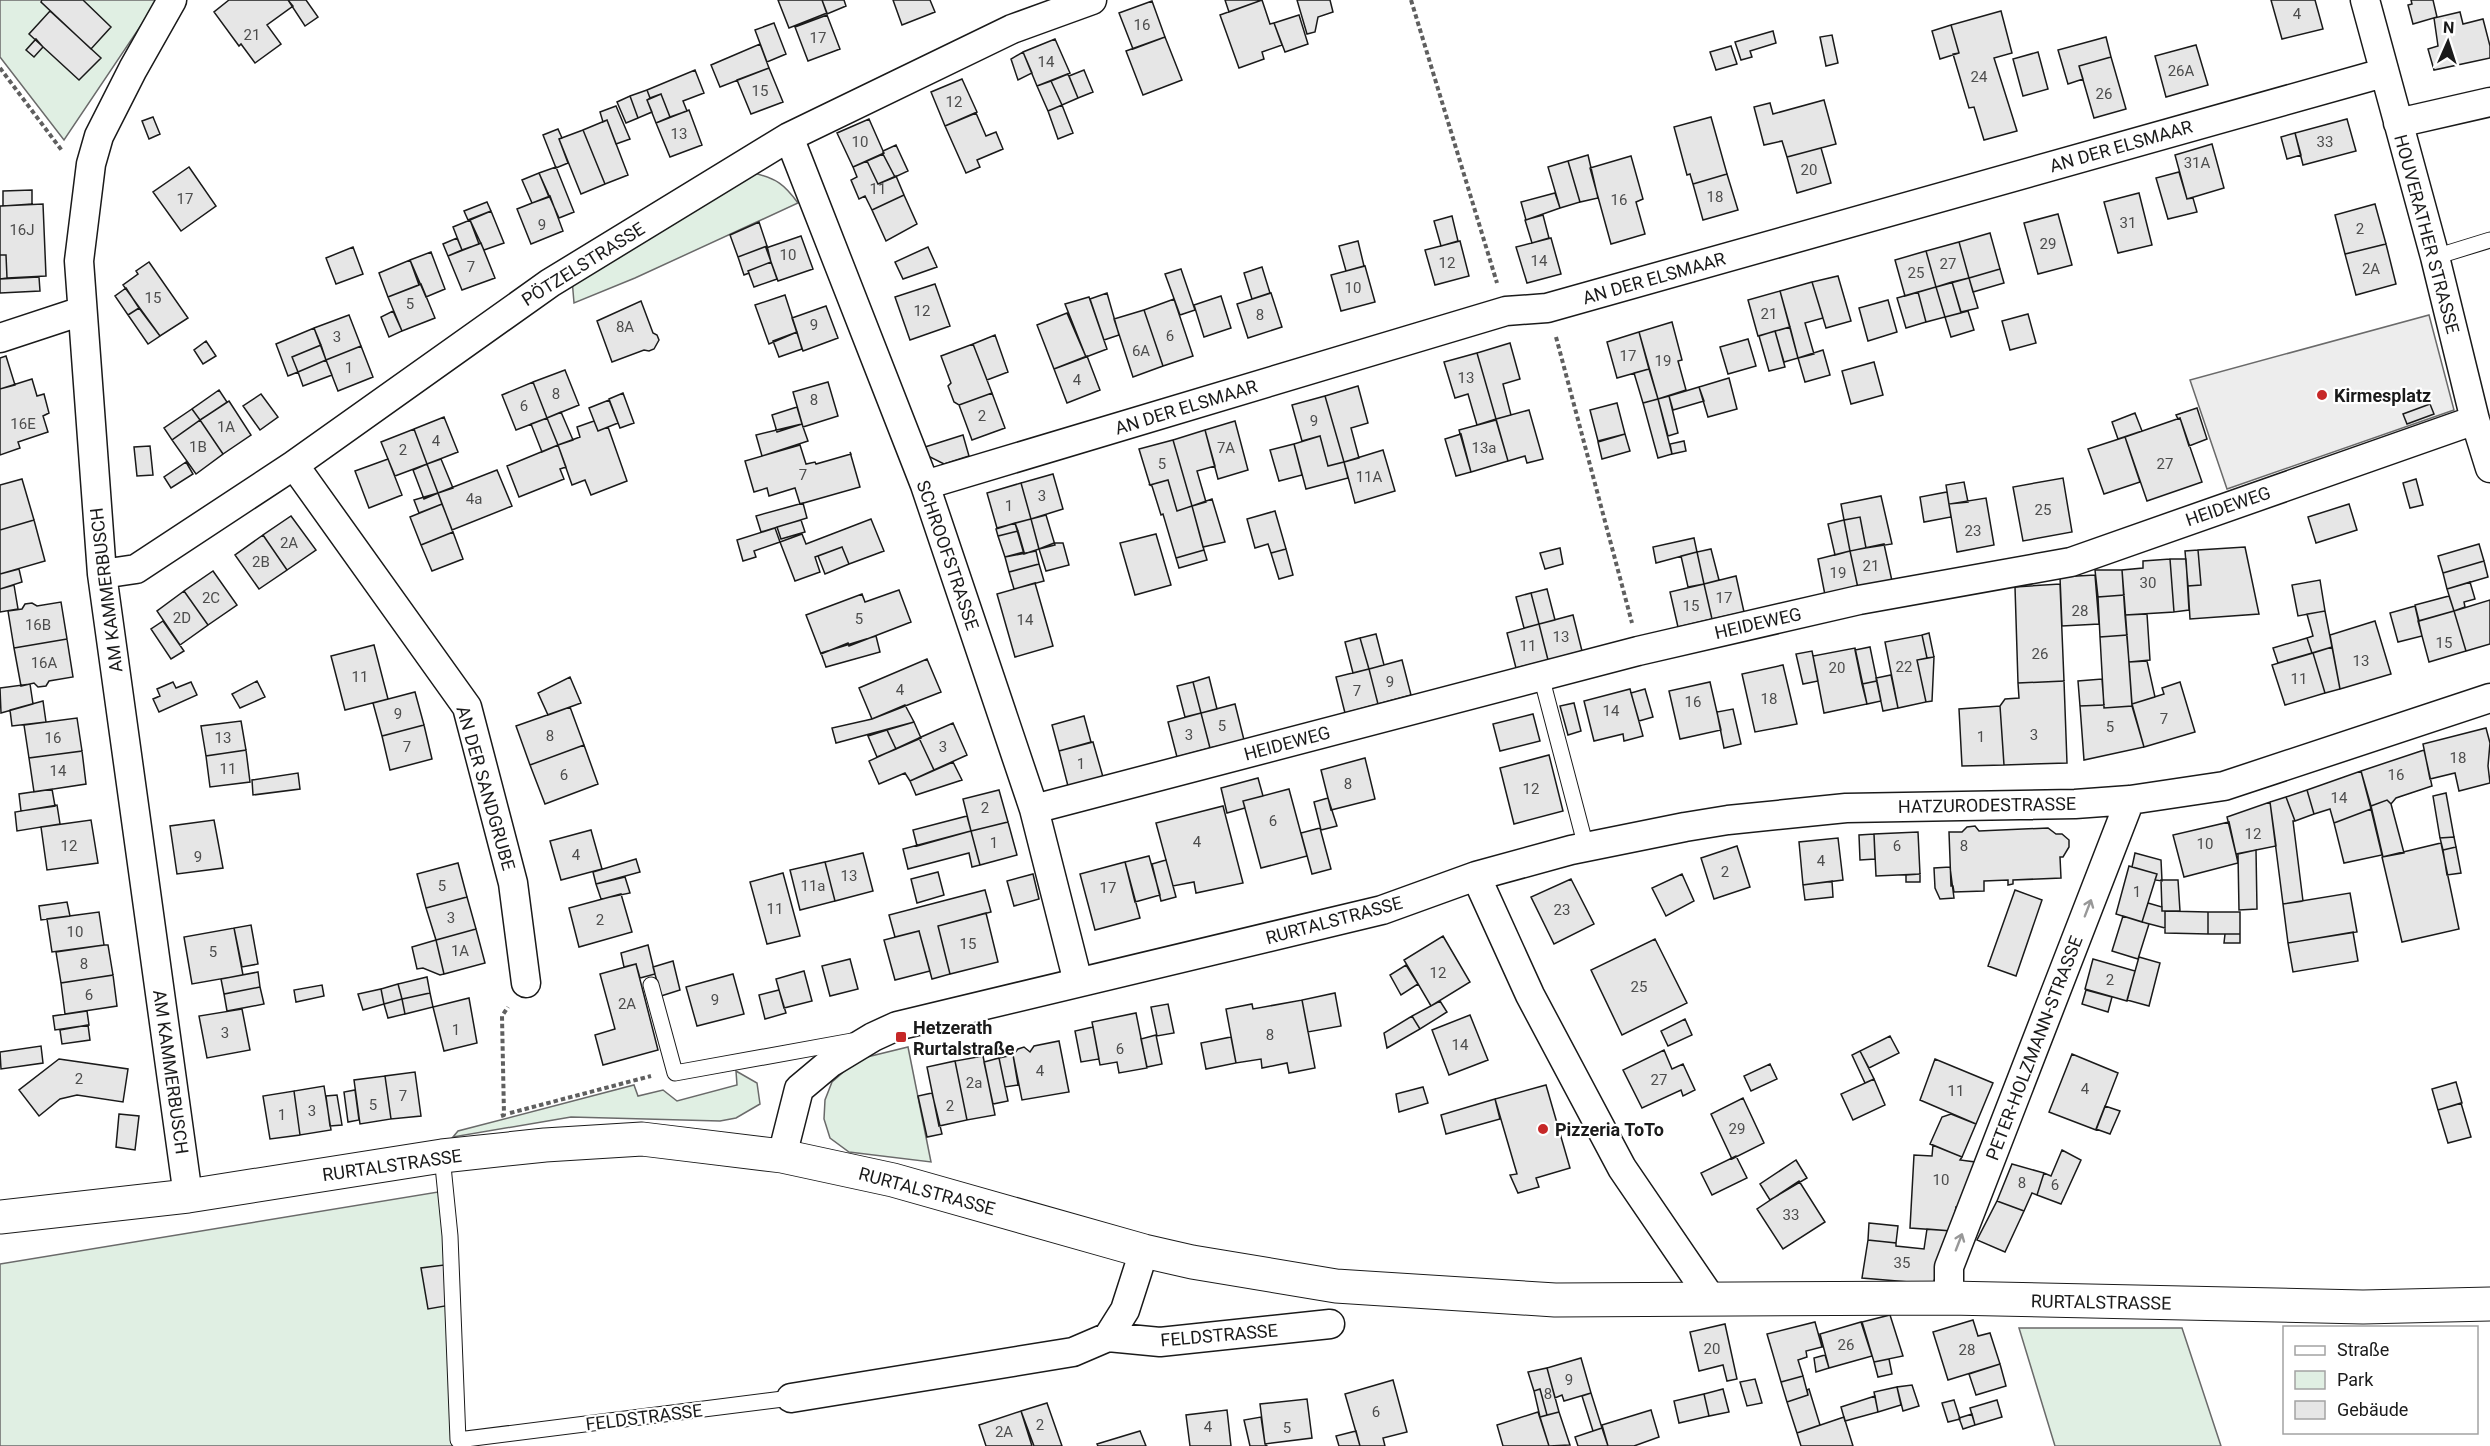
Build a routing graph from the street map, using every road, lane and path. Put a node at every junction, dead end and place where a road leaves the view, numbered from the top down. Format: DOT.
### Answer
graph roads {
  1 [pos="172,0"];
  2 [pos="1092,0"];
  3 [pos="1411,0"];
  4 [pos="2365,0"];
  5 [pos="0,69"];
  6 [pos="2383,73"];
  7 [pos="2490,102"];
  8 [pos="2398,123"];
  9 [pos="789,137"];
  10 [pos="91,164"];
  11 [pos="2490,240"];
  12 [pos="2435,257"];
  13 [pos="1547,308"];
  14 [pos="82,311"];
  15 [pos="1506,311"];
  16 [pos="0,338"];
  17 [pos="2475,420"];
  18 [pos="294,465"];
  19 [pos="2490,468"];
  20 [pos="925,484"];
  21 [pos="102,574"];
  22 [pos="1638,651"];
  23 [pos="1541,676"];
  24 [pos="2490,698"];
  25 [pos="2130,800"];
  26 [pos="1034,809"];
  27 [pos="1586,847"];
  28 [pos="1476,876"];
  29 [pos="1078,982"];
  30 [pos="526,983"];
  31 [pos="651,985"];
  32 [pos="873,1037"];
  33 [pos="675,1073"];
  34 [pos="504,1115"];
  35 [pos="494,1118"];
  36 [pos="442,1156"];
  37 [pos="782,1156"];
  38 [pos="188,1196"];
  39 [pos="2,1216"];
  40 [pos="1144,1251"];
  41 [pos="1949,1298"];
  42 [pos="1712,1300"];
  43 [pos="2490,1304"];
  44 [pos="1330,1324"];
  45 [pos="1108,1337"];
  46 [pos="791,1398"];
  1 -- 10 [label="street, AM KAMMERBUSCH"];
  2 -- 9 [label="street, PÖTZELSTRASSE"];
  3 -- 15 [label="path"];
  4 -- 6 [label="street, HOUVERATHER STRASSE"];
  5 -- 10 [label="path"];
  6 -- 8 [label="street, HOUVERATHER STRASSE"];
  6 -- 13 [label="street, AN DER ELSMAAR"];
  7 -- 8 [label="street"];
  8 -- 12 [label="street, HOUVERATHER STRASSE"];
  9 -- 18 [label="street, PÖTZELSTRASSE"];
  9 -- 20 [label="street, SCHROOFSTRASSE"];
  10 -- 14 [label="street, AM KAMMERBUSCH"];
  11 -- 12 [label="lane"];
  12 -- 17 [label="street, HOUVERATHER STRASSE"];
  13 -- 15 [label="street, AN DER ELSMAAR"];
  13 -- 22 [label="path"];
  14 -- 16 [label="street"];
  14 -- 21 [label="street, AM KAMMERBUSCH"];
  15 -- 20 [label="street, AN DER ELSMAAR"];
  17 -- 19 [label="street, HOUVERATHER STRASSE"];
  17 -- 22 [label="street, HEIDEWEG"];
  18 -- 21 [label="street, PÖTZELSTRASSE"];
  18 -- 30 [label="street, AN DER SANDGRUBE"];
  20 -- 26 [label="street, SCHROOFSTRASSE"];
  21 -- 38 [label="street, AM KAMMERBUSCH"];
  22 -- 23 [label="street, HEIDEWEG"];
  23 -- 26 [label="street, HEIDEWEG"];
  23 -- 27 [label="lane"];
  24 -- 25 [label="street, HATZURODESTRASSE"];
  25 -- 27 [label="street, HATZURODESTRASSE"];
  41 -- 25 [label="street, PETER-HOLZMANN-STRASSE, one-way"];
  26 -- 29 [label="street, SCHROOFSTRASSE"];
  27 -- 28 [label="street, HATZURODESTRASSE"];
  28 -- 29 [label="street, RURTALSTRASSE"];
  28 -- 42 [label="street"];
  29 -- 32 [label="street, RURTALSTRASSE"];
  30 -- 34 [label="path"];
  31 -- 33 [label="lane"];
  32 -- 33 [label="lane"];
  32 -- 37 [label="street, RURTALSTRASSE"];
  33 -- 34 [label="path"];
  34 -- 35 [label="path"];
  36 -- 37 [label="street, RURTALSTRASSE"];
  36 -- 38 [label="street, RURTALSTRASSE"];
  36 -- 46 [label="lane, FELDSTRASSE"];
  37 -- 40 [label="street, RURTALSTRASSE"];
  38 -- 39 [label="street, RURTALSTRASSE"];
  40 -- 42 [label="street, RURTALSTRASSE"];
  40 -- 45 [label="street"];
  41 -- 42 [label="street, RURTALSTRASSE"];
  41 -- 43 [label="street, RURTALSTRASSE"];
  44 -- 45 [label="street, FELDSTRASSE"];
  45 -- 46 [label="street, FELDSTRASSE"];
}
